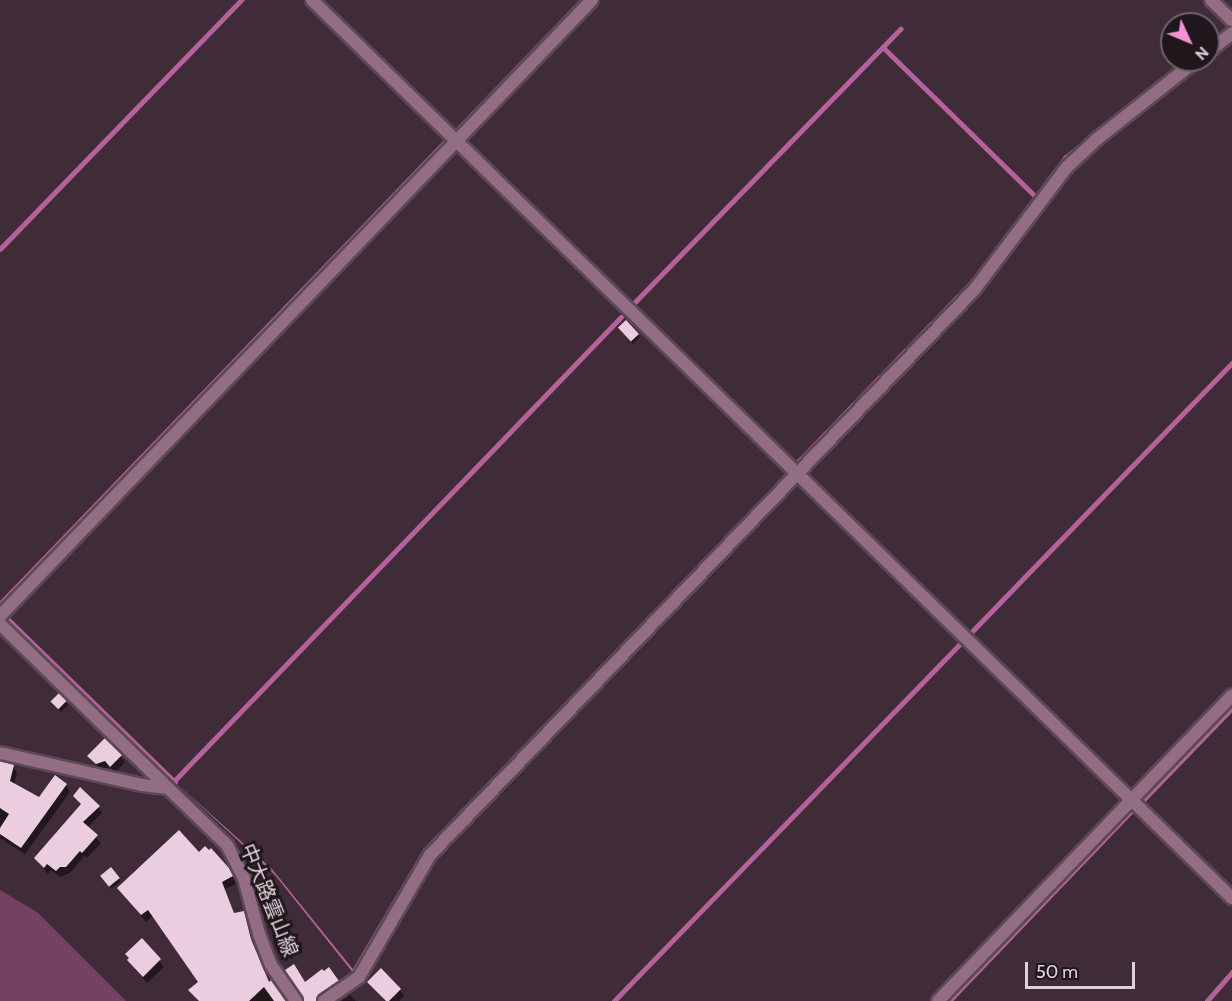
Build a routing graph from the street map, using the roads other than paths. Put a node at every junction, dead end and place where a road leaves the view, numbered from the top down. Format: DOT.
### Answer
graph roads {
  1 [pos="312,0"];
  2 [pos="592,0"];
  3 [pos="1211,0"];
  4 [pos="1232,20"];
  5 [pos="1232,33"];
  6 [pos="1220,42"];
  7 [pos="1182,72"];
  8 [pos="455,142"];
  9 [pos="798,475"];
  10 [pos="0,616"];
  11 [pos="0,624"];
  12 [pos="1232,696"];
  13 [pos="0,753"];
  14 [pos="168,788"];
  15 [pos="1132,800"];
  16 [pos="1232,898"];
  17 [pos="296,1001"];
  18 [pos="324,1001"];
  19 [pos="938,1001"];
  1 -- 8 [label="street"];
  2 -- 8 [label="street"];
  3 -- 4 [label="street"];
  5 -- 6 [label="street"];
  7 -- 9 [label="street"];
  8 -- 9 [label="street"];
  8 -- 10 [label="street"];
  9 -- 15 [label="street"];
  9 -- 18 [label="street"];
  11 -- 14 [label="street, 中大路雲山線"];
  12 -- 15 [label="street"];
  13 -- 14 [label="street"];
  14 -- 17 [label="street, 中大路雲山線"];
  15 -- 16 [label="street"];
  15 -- 19 [label="street"];
}
